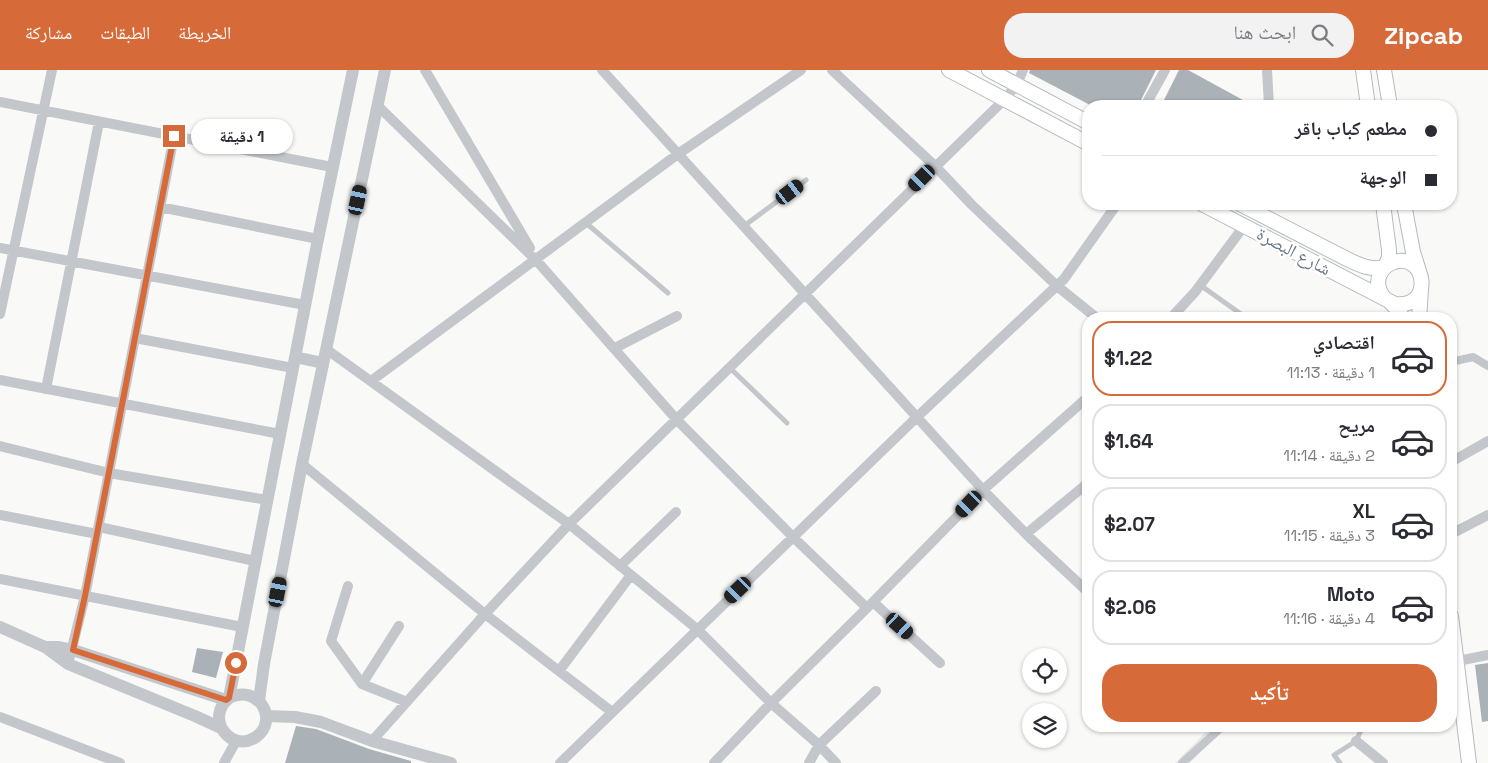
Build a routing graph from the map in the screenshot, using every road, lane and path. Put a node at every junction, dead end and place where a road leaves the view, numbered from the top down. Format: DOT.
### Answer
graph roads {
  1 [pos="52,70"];
  2 [pos="353,70"];
  3 [pos="385,70"];
  4 [pos="425,70"];
  5 [pos="602,70"];
  6 [pos="801,70"];
  7 [pos="832,70"];
  8 [pos="949,70"];
  9 [pos="989,70"];
  10 [pos="1023,70"];
  11 [pos="1165,70"];
  12 [pos="1267,70"];
  13 [pos="1363,70"];
  14 [pos="1384,70"];
  15 [pos="1017,84"];
  16 [pos="1005,99"];
  17 [pos="1148,100"];
  18 [pos="1269,100"];
  19 [pos="1367,100"];
  20 [pos="1389,100"];
  21 [pos="0,102"];
  22 [pos="378,106"];
  23 [pos="44,111"];
  24 [pos="1082,119"];
  25 [pos="99,122"];
  26 [pos="174,136"];
  27 [pos="1082,140"];
  28 [pos="678,154"];
  29 [pos="935,166"];
  30 [pos="332,167"];
  31 [pos="806,180"];
  32 [pos="160,207"];
  33 [pos="1113,210"];
  34 [pos="1213,210"];
  35 [pos="1252,210"];
  36 [pos="1383,210"];
  37 [pos="1405,210"];
  38 [pos="586,223"];
  39 [pos="744,226"];
  40 [pos="1244,226"];
  41 [pos="318,239"];
  42 [pos="0,248"];
  43 [pos="13,250"];
  44 [pos="536,260"];
  45 [pos="70,261"];
  46 [pos="1385,267"];
  47 [pos="1419,271"];
  48 [pos="147,275"];
  49 [pos="1200,284"];
  50 [pos="1057,286"];
  51 [pos="1421,289"];
  52 [pos="668,292"];
  53 [pos="806,294"];
  54 [pos="1387,301"];
  55 [pos="305,305"];
  56 [pos="1089,312"];
  57 [pos="1176,312"];
  58 [pos="1238,312"];
  59 [pos="1400,312"];
  60 [pos="1419,312"];
  61 [pos="0,314"];
  62 [pos="677,316"];
  63 [pos="135,338"];
  64 [pos="615,348"];
  65 [pos="326,349"];
  66 [pos="1457,361"];
  67 [pos="294,363"];
  68 [pos="324,363"];
  69 [pos="1488,366"];
  70 [pos="730,368"];
  71 [pos="0,380"];
  72 [pos="371,381"];
  73 [pos="46,389"];
  74 [pos="1082,402"];
  75 [pos="122,403"];
  76 [pos="916,417"];
  77 [pos="677,420"];
  78 [pos="787,423"];
  79 [pos="280,434"];
  80 [pos="1488,441"];
  81 [pos="0,446"];
  82 [pos="1457,459"];
  83 [pos="302,464"];
  84 [pos="109,473"];
  85 [pos="1082,488"];
  86 [pos="983,490"];
  87 [pos="267,500"];
  88 [pos="676,512"];
  89 [pos="1488,514"];
  90 [pos="0,515"];
  91 [pos="569,524"];
  92 [pos="98,530"];
  93 [pos="1457,531"];
  94 [pos="1026,534"];
  95 [pos="793,537"];
  96 [pos="255,561"];
  97 [pos="620,566"];
  98 [pos="631,575"];
  99 [pos="0,579"];
  100 [pos="348,586"];
  101 [pos="1082,586"];
  102 [pos="85,596"];
  103 [pos="870,605"];
  104 [pos="485,614"];
  105 [pos="399,626"];
  106 [pos="242,627"];
  107 [pos="0,628"];
  108 [pos="697,629"];
  109 [pos="45,647"];
  110 [pos="73,650"];
  111 [pos="1457,655"];
  112 [pos="1488,655"];
  113 [pos="940,662"];
  114 [pos="1458,662"];
  115 [pos="68,664"];
  116 [pos="559,671"];
  117 [pos="362,684"];
  118 [pos="876,691"];
  119 [pos="228,699"];
  120 [pos="259,700"];
  121 [pos="407,702"];
  122 [pos="771,703"];
  123 [pos="612,712"];
  124 [pos="266,716"];
  125 [pos="0,717"];
  126 [pos="221,728"];
  127 [pos="1216,732"];
  128 [pos="1360,732"];
  129 [pos="236,741"];
  130 [pos="372,741"];
  131 [pos="1356,741"];
  132 [pos="819,745"];
  133 [pos="227,761"];
  134 [pos="120,763"];
  135 [pos="451,763"];
  136 [pos="560,763"];
  137 [pos="714,763"];
  138 [pos="809,763"];
  139 [pos="836,763"];
  140 [pos="1182,763"];
  141 [pos="1340,763"];
  142 [pos="1384,763"];
  143 [pos="1470,763"];
  1 -- 23 [label="street"];
  2 -- 30 [label="street"];
  3 -- 22 [label="street"];
  4 -- 44 [label="street"];
  5 -- 28 [label="street"];
  6 -- 28 [label="street"];
  7 -- 29 [label="street"];
  8 -- 16 [label="main road"];
  9 -- 15 [label="main road"];
  10 -- 15 [label="street"];
  11 -- 17 [label="street"];
  12 -- 18 [label="street"];
  13 -- 19 [label="main road"];
  14 -- 20 [label="main road"];
  15 -- 16 [label="street"];
  15 -- 24 [label="main road"];
  16 -- 27 [label="main road"];
  16 -- 29 [label="street"];
  21 -- 23 [label="street"];
  22 -- 44 [label="street"];
  22 -- 65 [label="street"];
  23 -- 25 [label="street"];
  23 -- 43 [label="street"];
  25 -- 26 [label="street"];
  25 -- 45 [label="street"];
  26 -- 30 [label="street"];
  26 -- 32 [label="street"];
  28 -- 38 [label="street"];
  28 -- 39 [label="street"];
  29 -- 50 [label="street"];
  29 -- 53 [label="street"];
  30 -- 41 [label="street"];
  31 -- 39 [label="lane"];
  32 -- 41 [label="street"];
  32 -- 48 [label="street"];
  33 -- 50 [label="street"];
  34 -- 40 [label="main road, شارع البصرة"];
  35 -- 46 [label="main road, شارع البصرة"];
  36 -- 46 [label="main road"];
  37 -- 47 [label="main road"];
  38 -- 44 [label="street"];
  38 -- 52 [label="lane"];
  39 -- 53 [label="street"];
  40 -- 49 [label="street"];
  40 -- 54 [label="main road, شارع البصرة"];
  41 -- 55 [label="street"];
  42 -- 43 [label="street"];
  43 -- 45 [label="street"];
  43 -- 61 [label="street"];
  44 -- 64 [label="street"];
  44 -- 72 [label="street"];
  45 -- 48 [label="street"];
  45 -- 73 [label="street"];
  46 -- 47 [label="main road"];
  46 -- 54 [label="main road"];
  47 -- 51 [label="main road"];
  48 -- 55 [label="street"];
  48 -- 63 [label="street"];
  49 -- 57 [label="street"];
  49 -- 58 [label="lane"];
  50 -- 56 [label="street"];
  50 -- 76 [label="street"];
  51 -- 54 [label="main road"];
  51 -- 60 [label="main road"];
  53 -- 70 [label="street"];
  53 -- 76 [label="street"];
  54 -- 59 [label="main road"];
  55 -- 67 [label="street"];
  62 -- 64 [label="street"];
  63 -- 67 [label="street"];
  63 -- 75 [label="street"];
  64 -- 77 [label="street"];
  65 -- 68 [label="street"];
  65 -- 72 [label="street"];
  66 -- 69 [label="street"];
  67 -- 68 [label="street"];
  67 -- 79 [label="street"];
  68 -- 83 [label="street"];
  70 -- 77 [label="street"];
  70 -- 78 [label="lane"];
  71 -- 73 [label="street"];
  72 -- 91 [label="street"];
  73 -- 75 [label="street"];
  74 -- 86 [label="street"];
  75 -- 79 [label="street"];
  75 -- 84 [label="street"];
  76 -- 86 [label="street"];
  76 -- 95 [label="street"];
  77 -- 91 [label="street"];
  77 -- 95 [label="street"];
  79 -- 87 [label="street"];
  80 -- 82 [label="street"];
  81 -- 84 [label="street"];
  83 -- 104 [label="street"];
  83 -- 120 [label="street"];
  84 -- 87 [label="street"];
  84 -- 92 [label="street"];
  85 -- 94 [label="street"];
  86 -- 94 [label="street"];
  86 -- 103 [label="street"];
  87 -- 96 [label="street"];
  88 -- 97 [label="street"];
  89 -- 93 [label="street"];
  90 -- 92 [label="street"];
  91 -- 97 [label="street"];
  91 -- 104 [label="street"];
  92 -- 96 [label="street"];
  92 -- 102 [label="street"];
  94 -- 101 [label="street"];
  95 -- 103 [label="street"];
  95 -- 108 [label="street"];
  96 -- 106 [label="street"];
  97 -- 98 [label="street"];
  98 -- 108 [label="street"];
  98 -- 116 [label="street"];
  99 -- 102 [label="street"];
  100 -- 117 [label="street"];
  102 -- 106 [label="street"];
  102 -- 110 [label="street"];
  103 -- 113 [label="street"];
  103 -- 122 [label="street"];
  104 -- 116 [label="street"];
  104 -- 121 [label="street"];
  105 -- 117 [label="street"];
  106 -- 119 [label="street"];
  107 -- 109 [label="street"];
  108 -- 122 [label="street"];
  108 -- 123 [label="street"];
  109 -- 110 [label="street"];
  109 -- 115 [label="street"];
  110 -- 115 [label="street"];
  110 -- 119 [label="street"];
  111 -- 114 [label="main road"];
  112 -- 114 [label="street"];
  114 -- 143 [label="main road"];
  115 -- 126 [label="street"];
  116 -- 123 [label="street"];
  117 -- 121 [label="street"];
  118 -- 132 [label="street"];
  119 -- 120 [label="street"];
  119 -- 126 [label="street"];
  120 -- 124 [label="street"];
  121 -- 130 [label="street"];
  122 -- 132 [label="street"];
  122 -- 137 [label="street"];
  123 -- 136 [label="street"];
  124 -- 129 [label="street"];
  124 -- 130 [label="street"];
  125 -- 134 [label="street"];
  126 -- 129 [label="street"];
  127 -- 140 [label="street"];
  128 -- 131 [label="lane"];
  129 -- 133 [label="street"];
  130 -- 135 [label="street"];
  131 -- 141 [label="lane"];
  131 -- 142 [label="street"];
  132 -- 138 [label="street"];
  132 -- 139 [label="street"];
}
